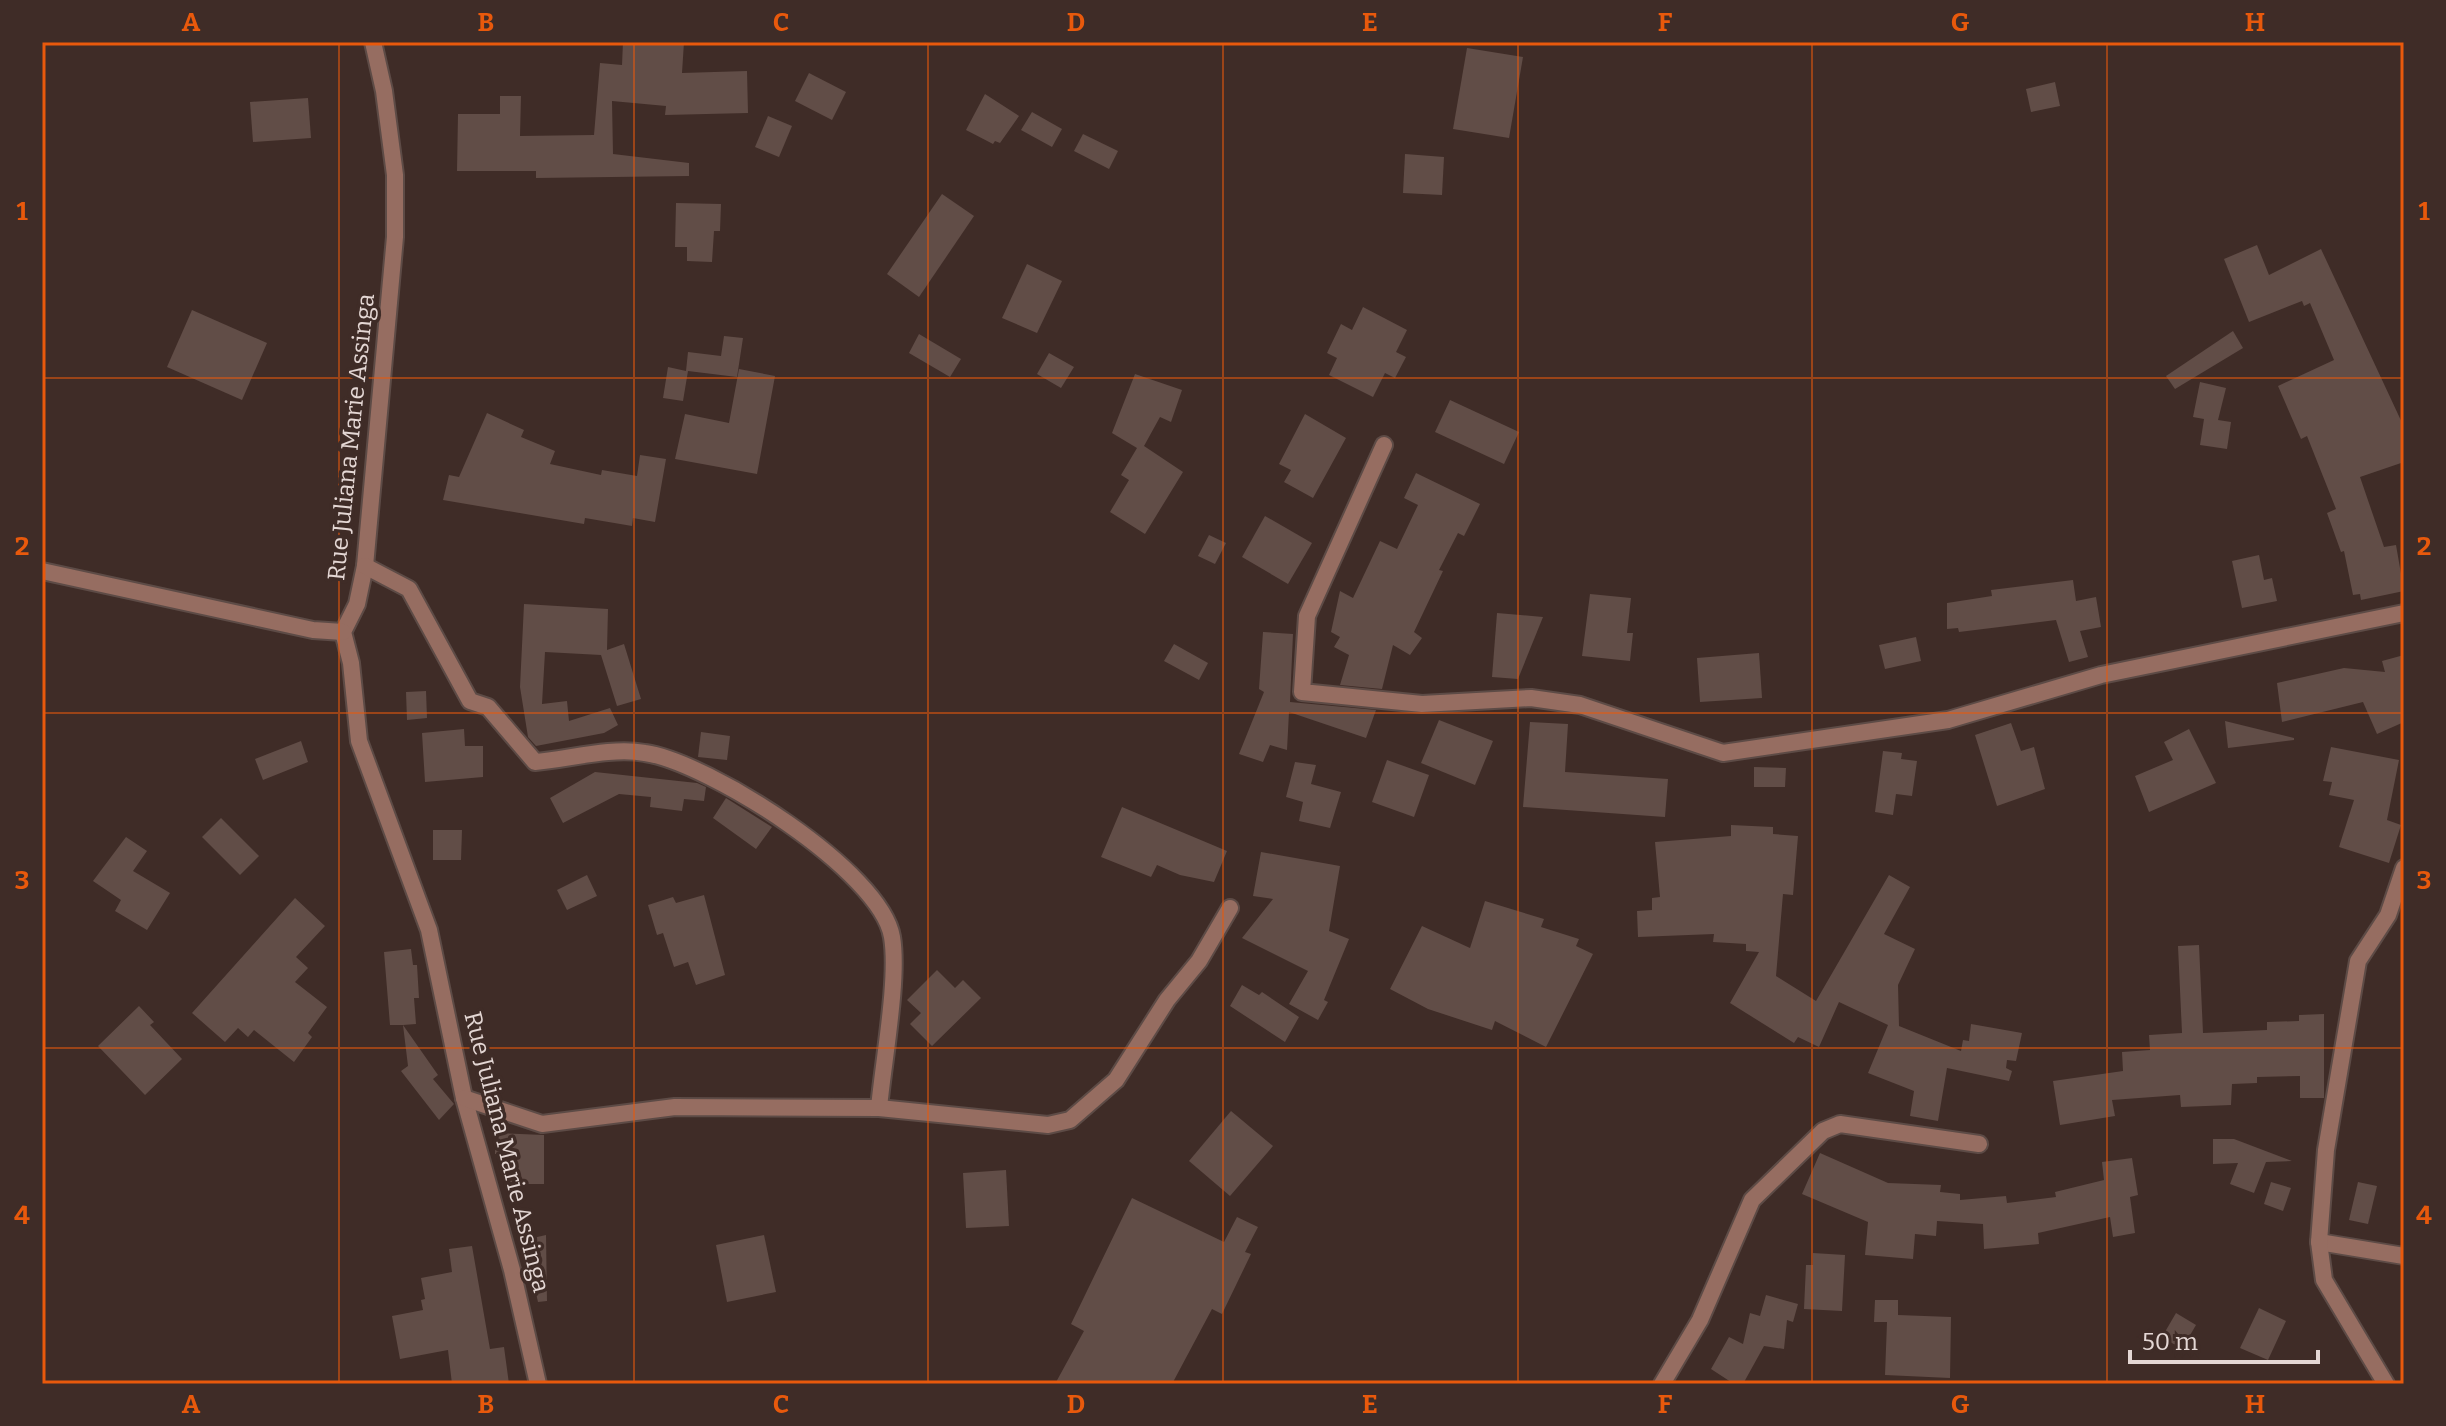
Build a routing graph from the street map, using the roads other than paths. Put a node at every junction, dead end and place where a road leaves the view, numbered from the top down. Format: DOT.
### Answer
graph roads {
  1 [pos="373,42"];
  2 [pos="1384,445"];
  3 [pos="365,566"];
  4 [pos="42,571"];
  5 [pos="2404,613"];
  6 [pos="343,632"];
  7 [pos="2404,868"];
  8 [pos="1230,908"];
  9 [pos="464,1098"];
  10 [pos="879,1108"];
  11 [pos="1979,1144"];
  12 [pos="2319,1242"];
  13 [pos="2404,1256"];
  14 [pos="538,1384"];
  15 [pos="1662,1384"];
  16 [pos="2386,1384"];
  1 -- 3 [label="street, Rue Juliana Marie Assinga"];
  2 -- 5 [label="street"];
  3 -- 6 [label="street, Rue Juliana Marie Assinga"];
  3 -- 10 [label="street"];
  4 -- 6 [label="street"];
  6 -- 9 [label="street, Rue Juliana Marie Assinga"];
  7 -- 12 [label="street"];
  8 -- 10 [label="street"];
  9 -- 10 [label="street"];
  9 -- 14 [label="street, Rue Juliana Marie Assinga"];
  11 -- 15 [label="street"];
  12 -- 13 [label="street"];
  12 -- 16 [label="street"];
}
